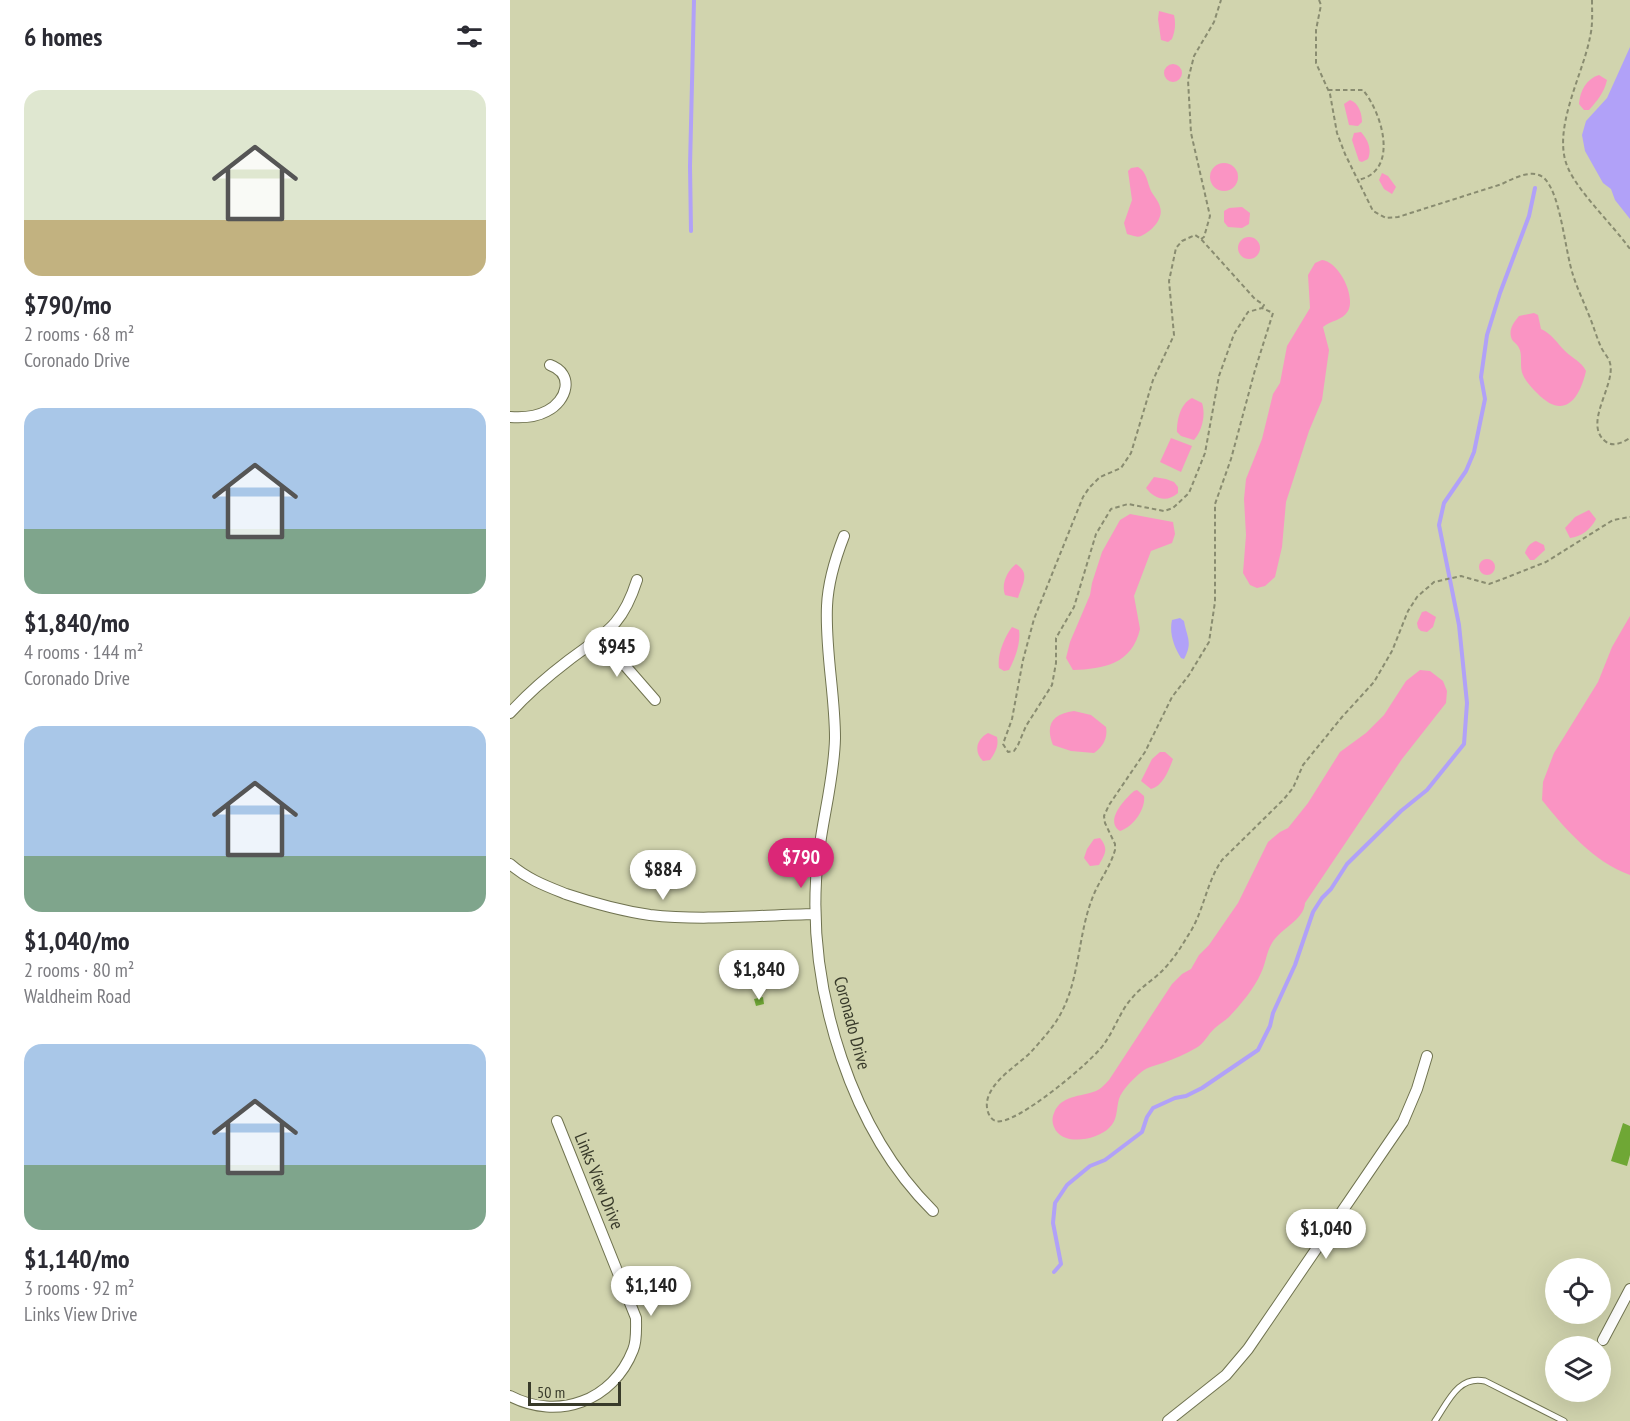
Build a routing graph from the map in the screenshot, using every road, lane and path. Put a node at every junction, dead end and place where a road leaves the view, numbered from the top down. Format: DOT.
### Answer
graph roads {
  1 [pos="1221,0"];
  2 [pos="1319,0"];
  3 [pos="1593,0"];
  4 [pos="1328,90"];
  5 [pos="1358,180"];
  6 [pos="1201,239"];
  7 [pos="1630,249"];
  8 [pos="1262,308"];
  9 [pos="550,365"];
  10 [pos="510,417"];
  11 [pos="1630,438"];
  12 [pos="1630,517"];
  13 [pos="844,536"];
  14 [pos="637,580"];
  15 [pos="601,638"];
  16 [pos="654,700"];
  17 [pos="510,713"];
  18 [pos="510,866"];
  19 [pos="815,914"];
  20 [pos="1427,1056"];
  21 [pos="557,1121"];
  22 [pos="933,1211"];
  23 [pos="1630,1289"];
  24 [pos="1605,1336"];
  25 [pos="510,1396"];
  26 [pos="1168,1421"];
  27 [pos="1435,1421"];
  28 [pos="1564,1421"];
  1 -- 6 [label="path"];
  2 -- 4 [label="path"];
  3 -- 7 [label="path"];
  4 -- 5 [label="path"];
  4 -- 5 [label="path"];
  5 -- 11 [label="path"];
  6 -- 8 [label="path"];
  6 -- 8 [label="path"];
  8 -- 12 [label="path"];
  9 -- 10 [label="street"];
  13 -- 19 [label="street, Coronado Drive"];
  14 -- 15 [label="street"];
  15 -- 16 [label="street"];
  15 -- 17 [label="street"];
  18 -- 19 [label="street"];
  19 -- 22 [label="street, Coronado Drive"];
  20 -- 26 [label="street"];
  21 -- 25 [label="street, Links View Drive"];
  23 -- 24 [label="street"];
  27 -- 28 [label="lane"];
}
